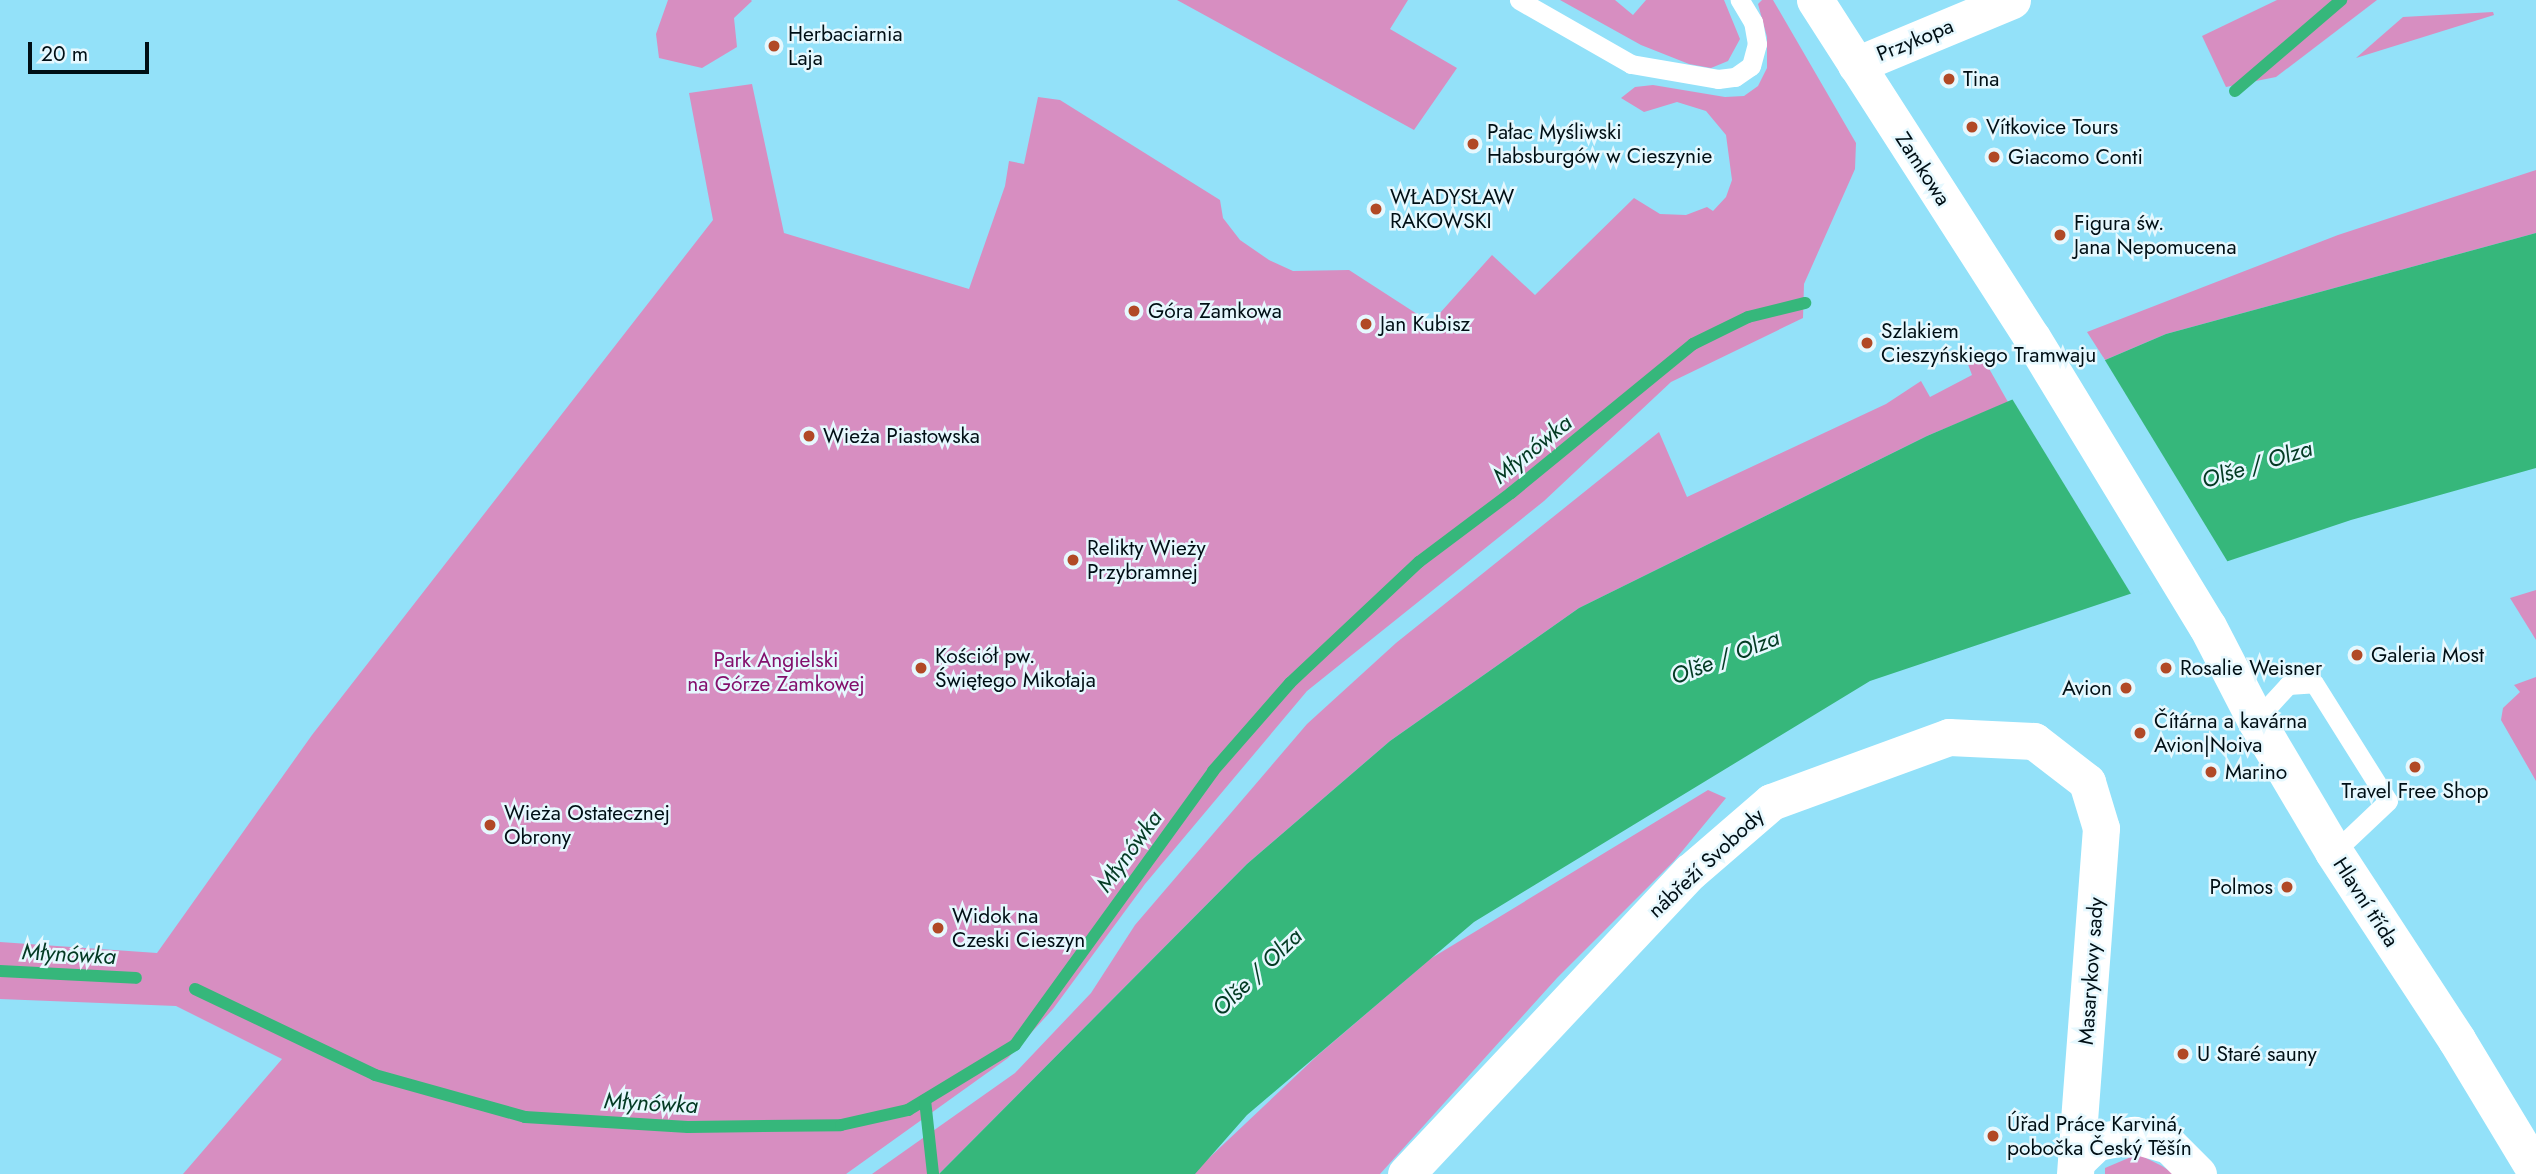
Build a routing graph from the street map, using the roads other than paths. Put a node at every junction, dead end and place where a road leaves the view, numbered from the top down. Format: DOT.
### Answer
graph roads {
  1 [pos="1519,0"];
  2 [pos="1740,0"];
  3 [pos="1815,0"];
  4 [pos="2012,0"];
  5 [pos="1856,65"];
  6 [pos="2032,338"];
  7 [pos="2256,720"];
  8 [pos="2087,782"];
  9 [pos="2334,852"];
  10 [pos="2075,1168"];
  11 [pos="2536,1171"];
  12 [pos="1406,1174"];
  13 [pos="2198,1174"];
  1 -- 2 [label="lane"];
  3 -- 5 [label="street, Zamkowa"];
  4 -- 5 [label="street, Przykopa"];
  5 -- 6 [label="street, Zamkowa"];
  6 -- 7 [label="street, Hlavní třída"];
  7 -- 9 [label="street, Hlavní třída"];
  7 -- 9 [label="lane"];
  8 -- 10 [label="street, Masarykovy sady"];
  8 -- 12 [label="street, nábřeží Svobody"];
  9 -- 11 [label="street, Hlavní třída"];
  10 -- 13 [label="street, Masarykovy sady"];
}
